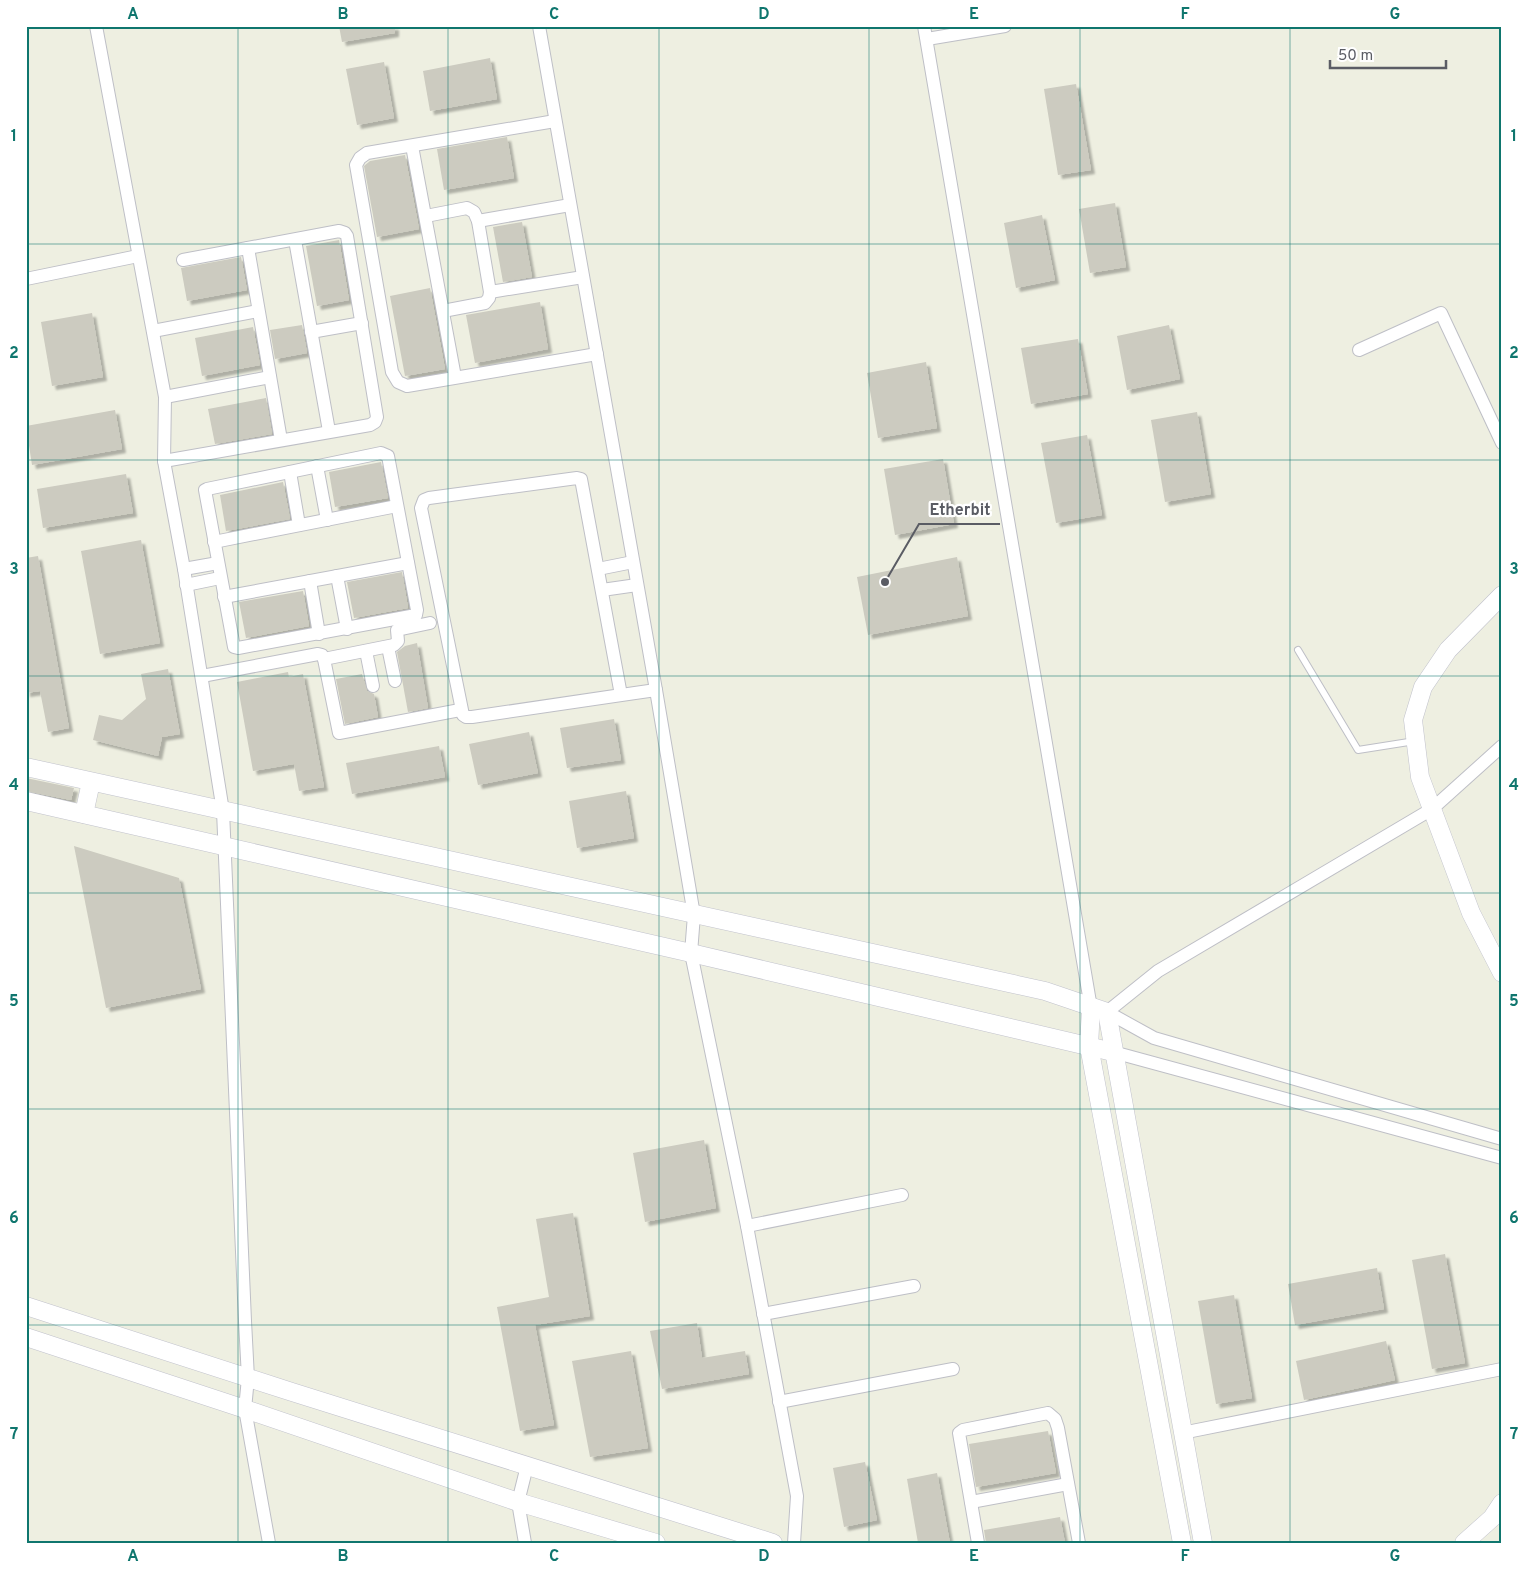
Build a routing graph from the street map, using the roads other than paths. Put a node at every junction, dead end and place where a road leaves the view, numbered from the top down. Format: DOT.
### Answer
graph roads {
  1 [pos="96,26"];
  2 [pos="539,26"];
  3 [pos="924,26"];
  4 [pos="1005,26"];
  5 [pos="927,39"];
  6 [pos="555,121"];
  7 [pos="412,146"];
  8 [pos="570,205"];
  9 [pos="426,216"];
  10 [pos="478,222"];
  11 [pos="295,240"];
  12 [pos="248,248"];
  13 [pos="138,256"];
  14 [pos="183,260"];
  15 [pos="583,277"];
  16 [pos="26,279"];
  17 [pos="490,292"];
  18 [pos="443,310"];
  19 [pos="258,311"];
  20 [pos="362,323"];
  21 [pos="152,331"];
  22 [pos="311,332"];
  23 [pos="1359,350"];
  24 [pos="597,354"];
  25 [pos="270,377"];
  26 [pos="455,377"];
  27 [pos="165,397"];
  28 [pos="329,431"];
  29 [pos="281,440"];
  30 [pos="1502,443"];
  31 [pos="164,461"];
  32 [pos="317,466"];
  33 [pos="290,472"];
  34 [pos="398,506"];
  35 [pos="327,520"];
  36 [pos="299,525"];
  37 [pos="214,542"];
  38 [pos="633,562"];
  39 [pos="218,563"];
  40 [pos="408,563"];
  41 [pos="184,569"];
  42 [pos="598,569"];
  43 [pos="337,576"];
  44 [pos="220,578"];
  45 [pos="310,581"];
  46 [pos="186,585"];
  47 [pos="638,585"];
  48 [pos="602,590"];
  49 [pos="1502,595"];
  50 [pos="224,597"];
  51 [pos="430,623"];
  52 [pos="347,628"];
  53 [pos="319,634"];
  54 [pos="388,646"];
  55 [pos="1298,650"];
  56 [pos="366,651"];
  57 [pos="324,659"];
  58 [pos="202,676"];
  59 [pos="395,681"];
  60 [pos="373,686"];
  61 [pos="656,690"];
  62 [pos="621,695"];
  63 [pos="460,710"];
  64 [pos="1416,741"];
  65 [pos="1502,746"];
  66 [pos="26,767"];
  67 [pos="91,782"];
  68 [pos="26,801"];
  69 [pos="1432,809"];
  70 [pos="223,811"];
  71 [pos="84,814"];
  72 [pos="224,846"];
  73 [pos="694,915"];
  74 [pos="691,953"];
  75 [pos="1502,973"];
  76 [pos="1099,1010"];
  77 [pos="1089,1046"];
  78 [pos="1113,1052"];
  79 [pos="1502,1139"];
  80 [pos="1502,1158"];
  81 [pos="902,1195"];
  82 [pos="747,1226"];
  83 [pos="914,1286"];
  84 [pos="26,1306"];
  85 [pos="763,1314"];
  86 [pos="26,1337"];
  87 [pos="953,1369"];
  88 [pos="1502,1370"];
  89 [pos="248,1378"];
  90 [pos="779,1402"];
  91 [pos="245,1409"];
  92 [pos="1182,1433"];
  93 [pos="526,1466"];
  94 [pos="1068,1484"];
  95 [pos="518,1502"];
  96 [pos="971,1502"];
  97 [pos="1502,1503"];
  98 [pos="652,1542"];
  99 [pos="269,1543"];
  100 [pos="525,1543"];
  101 [pos="773,1543"];
  102 [pos="794,1543"];
  103 [pos="978,1543"];
  104 [pos="1080,1543"];
  105 [pos="1182,1543"];
  106 [pos="1202,1543"];
  107 [pos="1464,1543"];
  1 -- 13 [label="street"];
  2 -- 6 [label="street"];
  3 -- 5 [label="street"];
  4 -- 5 [label="street"];
  5 -- 76 [label="street"];
  6 -- 7 [label="street"];
  6 -- 8 [label="street"];
  7 -- 9 [label="street"];
  7 -- 26 [label="street"];
  8 -- 10 [label="street"];
  8 -- 15 [label="street"];
  9 -- 10 [label="street"];
  9 -- 18 [label="street"];
  10 -- 17 [label="street"];
  11 -- 12 [label="street"];
  11 -- 20 [label="street"];
  11 -- 22 [label="street"];
  12 -- 14 [label="street"];
  12 -- 19 [label="street"];
  13 -- 16 [label="street"];
  13 -- 21 [label="street"];
  15 -- 17 [label="street"];
  15 -- 24 [label="street"];
  17 -- 18 [label="street"];
  18 -- 26 [label="street"];
  19 -- 21 [label="street"];
  19 -- 25 [label="street"];
  20 -- 22 [label="street"];
  20 -- 28 [label="street"];
  21 -- 27 [label="street"];
  22 -- 28 [label="street"];
  23 -- 30 [label="street"];
  24 -- 26 [label="street"];
  24 -- 38 [label="street"];
  25 -- 27 [label="street"];
  25 -- 29 [label="street"];
  27 -- 31 [label="street"];
  28 -- 29 [label="street"];
  29 -- 31 [label="street"];
  31 -- 41 [label="street"];
  32 -- 33 [label="street"];
  32 -- 34 [label="street"];
  32 -- 35 [label="street"];
  33 -- 36 [label="street"];
  33 -- 37 [label="street"];
  34 -- 35 [label="street"];
  34 -- 40 [label="street"];
  35 -- 36 [label="street"];
  36 -- 37 [label="street"];
  37 -- 39 [label="street"];
  38 -- 42 [label="street"];
  38 -- 47 [label="street"];
  39 -- 41 [label="street"];
  39 -- 44 [label="street"];
  40 -- 43 [label="street"];
  40 -- 52 [label="street"];
  41 -- 46 [label="street"];
  42 -- 48 [label="street"];
  42 -- 63 [label="street"];
  43 -- 45 [label="street"];
  43 -- 52 [label="street"];
  44 -- 46 [label="street"];
  44 -- 50 [label="street"];
  45 -- 50 [label="street"];
  45 -- 53 [label="street"];
  46 -- 58 [label="street"];
  47 -- 48 [label="street"];
  47 -- 61 [label="street"];
  48 -- 62 [label="street"];
  49 -- 64 [label="street"];
  50 -- 53 [label="street"];
  51 -- 54 [label="street"];
  52 -- 53 [label="street"];
  54 -- 56 [label="street"];
  54 -- 59 [label="street"];
  55 -- 64 [label="lane"];
  56 -- 57 [label="street"];
  56 -- 60 [label="street"];
  57 -- 58 [label="street"];
  57 -- 63 [label="street"];
  58 -- 70 [label="street"];
  61 -- 62 [label="street"];
  61 -- 73 [label="street"];
  62 -- 63 [label="street"];
  64 -- 69 [label="street"];
  65 -- 69 [label="street"];
  66 -- 67 [label="street"];
  67 -- 70 [label="street"];
  67 -- 71 [label="street"];
  68 -- 71 [label="street"];
  69 -- 75 [label="street"];
  69 -- 76 [label="street"];
  70 -- 72 [label="street"];
  70 -- 73 [label="street"];
  71 -- 72 [label="street"];
  72 -- 74 [label="street"];
  72 -- 89 [label="street"];
  73 -- 74 [label="street"];
  73 -- 76 [label="street"];
  74 -- 77 [label="street"];
  74 -- 82 [label="street"];
  76 -- 77 [label="street"];
  76 -- 78 [label="street"];
  76 -- 79 [label="street"];
  77 -- 78 [label="street"];
  77 -- 105 [label="street"];
  78 -- 80 [label="street"];
  78 -- 92 [label="street"];
  81 -- 82 [label="street"];
  82 -- 85 [label="street"];
  83 -- 85 [label="street"];
  84 -- 89 [label="street"];
  85 -- 90 [label="street"];
  86 -- 91 [label="street"];
  87 -- 90 [label="street"];
  88 -- 92 [label="street"];
  89 -- 91 [label="street"];
  89 -- 93 [label="street"];
  90 -- 102 [label="street"];
  91 -- 95 [label="street"];
  91 -- 99 [label="street"];
  92 -- 106 [label="street"];
  93 -- 95 [label="street"];
  93 -- 101 [label="street"];
  94 -- 96 [label="street"];
  94 -- 96 [label="street"];
  94 -- 104 [label="street"];
  95 -- 98 [label="street"];
  95 -- 100 [label="street"];
  96 -- 103 [label="street"];
  97 -- 107 [label="street"];
}
